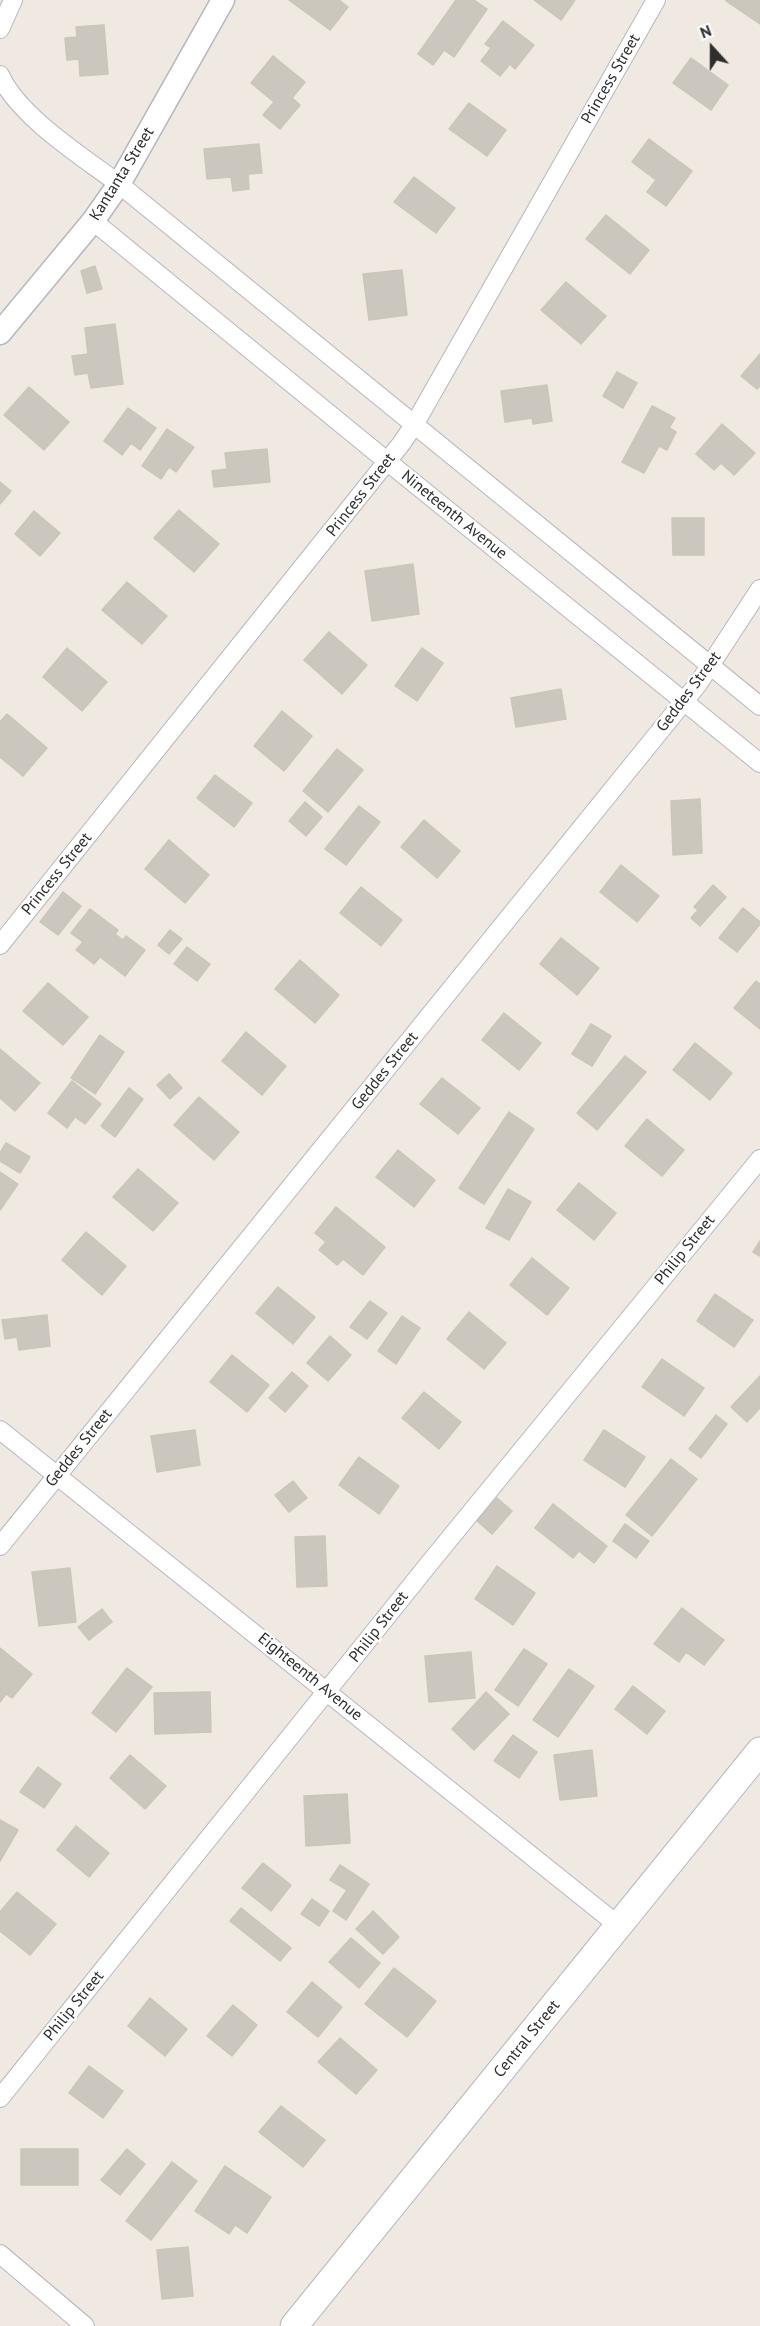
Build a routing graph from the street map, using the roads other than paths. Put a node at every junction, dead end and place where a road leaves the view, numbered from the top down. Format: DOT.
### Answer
graph roads {
  1 [pos="13,0"];
  2 [pos="223,0"];
  3 [pos="656,0"];
  4 [pos="0,29"];
  5 [pos="0,75"];
  6 [pos="119,184"];
  7 [pos="93,220"];
  8 [pos="0,333"];
  9 [pos="414,425"];
  10 [pos="388,462"];
  11 [pos="760,589"];
  12 [pos="711,666"];
  13 [pos="684,701"];
  14 [pos="760,706"];
  15 [pos="760,763"];
  16 [pos="0,945"];
  17 [pos="760,1159"];
  18 [pos="0,1430"];
  19 [pos="56,1476"];
  20 [pos="0,1546"];
  21 [pos="328,1691"];
  22 [pos="760,1751"];
  23 [pos="619,1926"];
  24 [pos="0,2098"];
  25 [pos="0,2254"];
  26 [pos="85,2326"];
  27 [pos="294,2326"];
  1 -- 4 [label="street"];
  2 -- 6 [label="street, Kantanta Street"];
  3 -- 9 [label="street, Princess Street"];
  5 -- 6 [label="street"];
  6 -- 7 [label="street, Kantanta Street"];
  6 -- 9 [label="street"];
  7 -- 8 [label="street, Kantanta Street"];
  7 -- 10 [label="street, Nineteenth Avenue"];
  9 -- 10 [label="street, Princess Street"];
  9 -- 12 [label="street"];
  10 -- 13 [label="street, Nineteenth Avenue"];
  10 -- 16 [label="street, Princess Street"];
  11 -- 12 [label="street, Geddes Street"];
  12 -- 13 [label="street, Geddes Street"];
  12 -- 14 [label="street"];
  13 -- 15 [label="street, Nineteenth Avenue"];
  13 -- 19 [label="street, Geddes Street"];
  17 -- 21 [label="street, Philip Street"];
  18 -- 19 [label="street, Eighteenth Avenue"];
  19 -- 20 [label="street, Geddes Street"];
  19 -- 21 [label="street, Eighteenth Avenue"];
  21 -- 23 [label="street, Eighteenth Avenue"];
  21 -- 24 [label="street, Philip Street"];
  22 -- 23 [label="main road, Central Street"];
  23 -- 27 [label="main road, Central Street"];
  25 -- 26 [label="street"];
}
